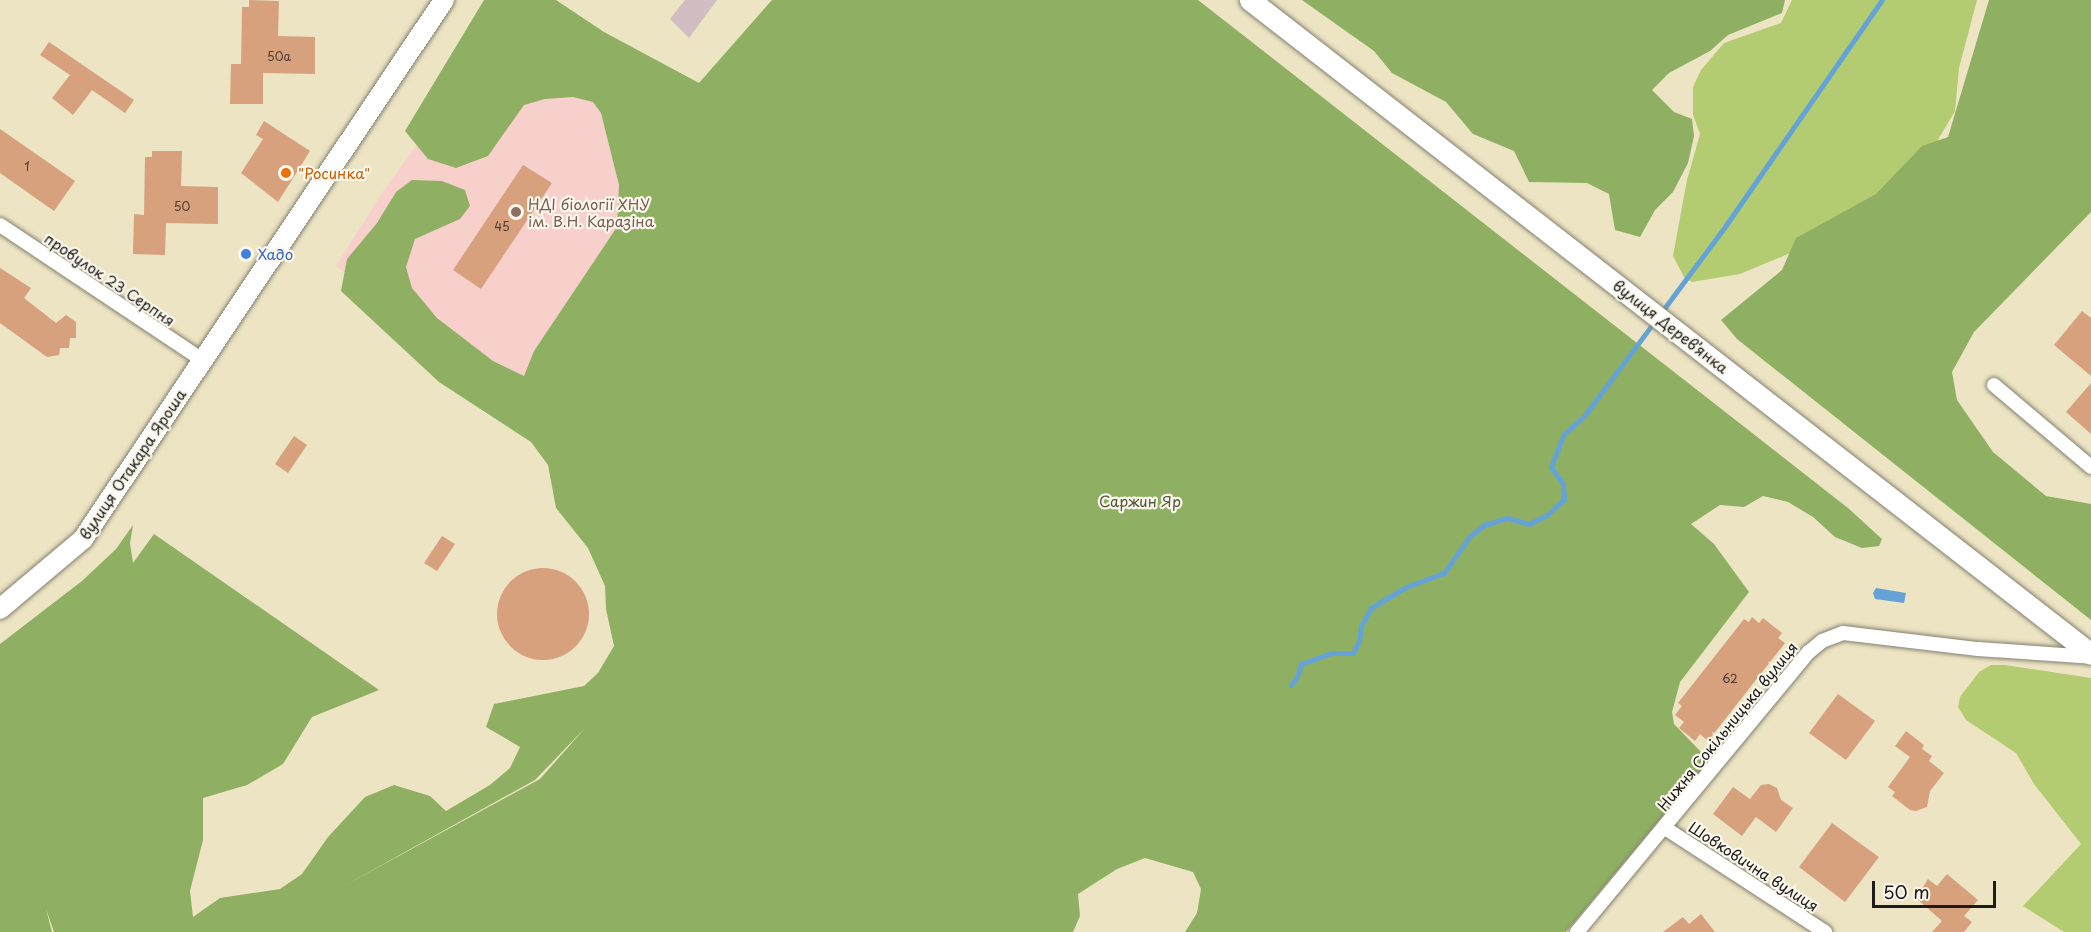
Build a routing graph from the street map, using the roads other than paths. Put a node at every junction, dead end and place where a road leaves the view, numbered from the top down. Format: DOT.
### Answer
graph roads {
  1 [pos="444,0"];
  2 [pos="1250,0"];
  3 [pos="0,225"];
  4 [pos="201,359"];
  5 [pos="1994,385"];
  6 [pos="2091,467"];
  7 [pos="0,609"];
  8 [pos="2091,655"];
  9 [pos="1665,828"];
  10 [pos="1577,932"];
  11 [pos="1825,932"];
  1 -- 4 [label="street, вулиця Отакара Яроша"];
  2 -- 8 [label="main road, вулиця Дерев’янка"];
  3 -- 4 [label="street, провулок 23 Серпня"];
  4 -- 7 [label="street, вулиця Отакара Яроша"];
  5 -- 6 [label="street"];
  8 -- 9 [label="street, Нижня Сокільницька вулиця"];
  9 -- 10 [label="street, Нижня Сокільницька вулиця"];
  9 -- 11 [label="street, Шовковична вулиця"];
}
